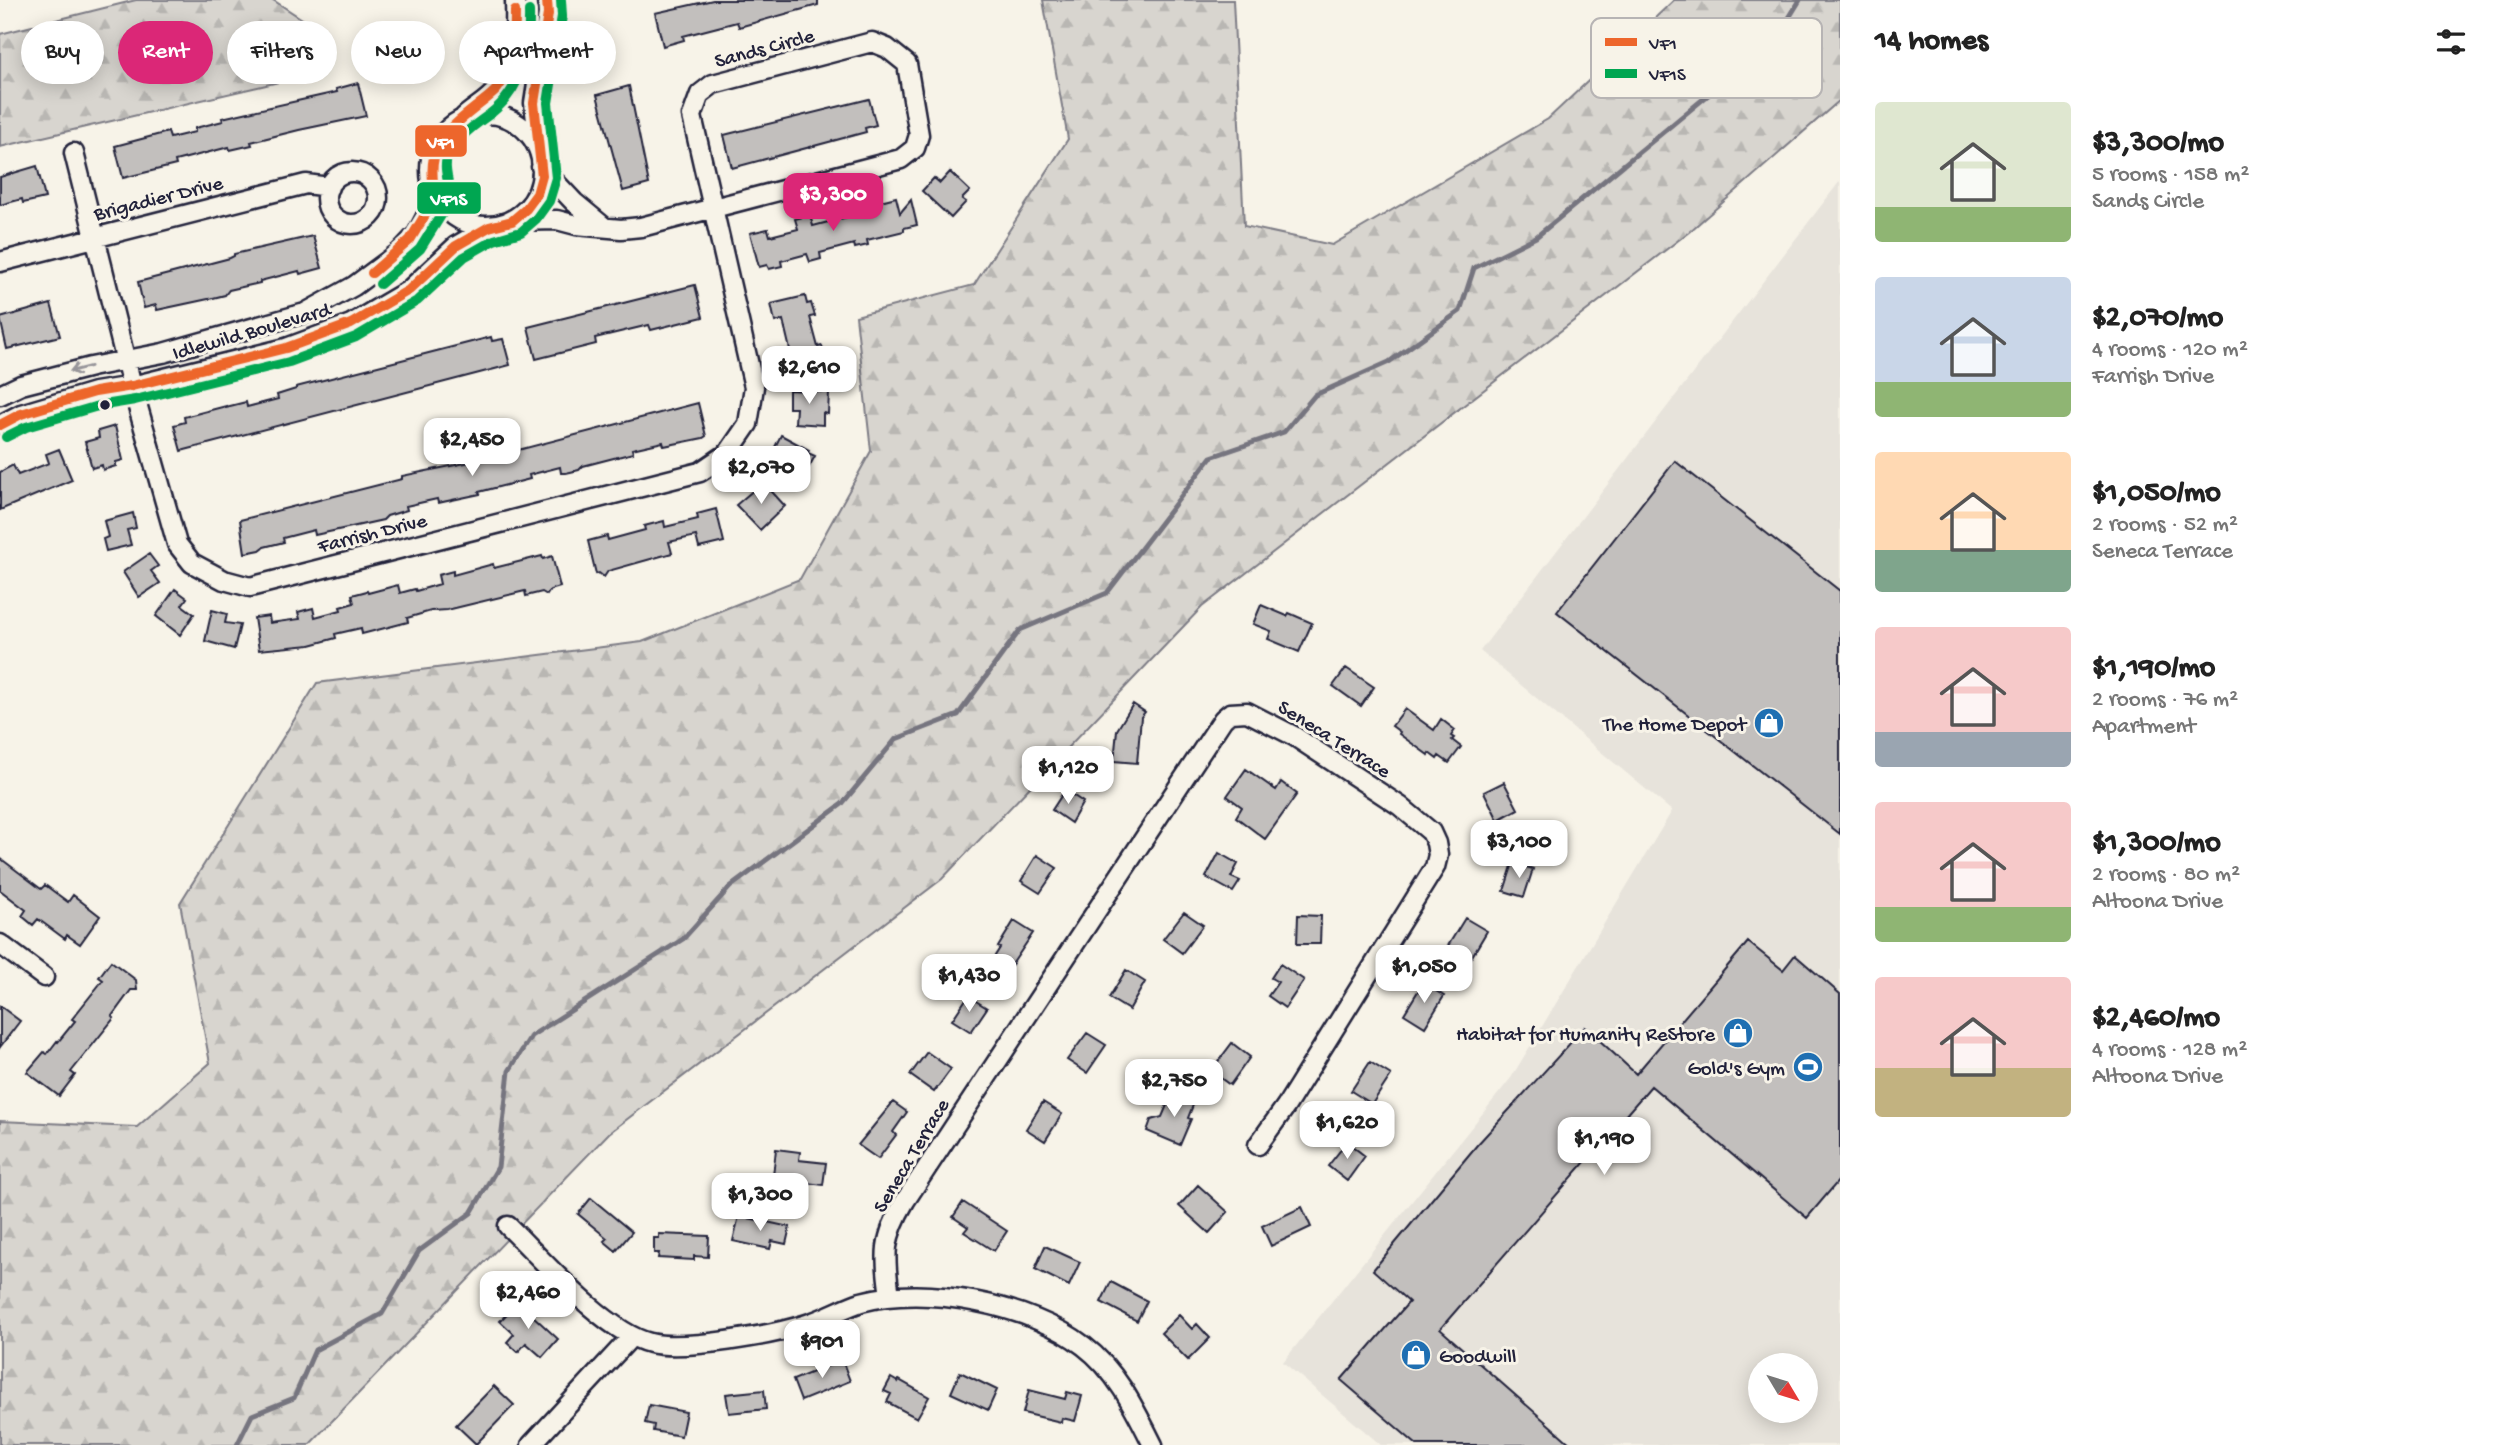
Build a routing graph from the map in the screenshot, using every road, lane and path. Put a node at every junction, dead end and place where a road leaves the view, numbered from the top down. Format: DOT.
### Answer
graph roads {
  1 [pos="515,0"];
  2 [pos="547,0"];
  3 [pos="457,123"];
  4 [pos="74,153"];
  5 [pos="541,162"];
  6 [pos="329,187"];
  7 [pos="436,197"];
  8 [pos="714,206"];
  9 [pos="512,221"];
  10 [pos="489,226"];
  11 [pos="603,226"];
  12 [pos="96,236"];
  13 [pos="0,262"];
  14 [pos="126,359"];
  15 [pos="132,386"];
  16 [pos="0,395"];
  17 [pos="0,425"];
  18 [pos="0,944"];
  19 [pos="44,976"];
  20 [pos="1258,1145"];
  21 [pos="508,1226"];
  22 [pos="890,1296"];
  23 [pos="632,1336"];
  24 [pos="531,1445"];
  25 [pos="1153,1445"];
  1 -- 3 [label="street"];
  2 -- 5 [label="street"];
  3 -- 5 [label="street"];
  3 -- 7 [label="street"];
  4 -- 12 [label="street, Farrish Drive"];
  5 -- 9 [label="street"];
  5 -- 11 [label="street"];
  6 -- 12 [label="street, Brigadier Drive"];
  7 -- 10 [label="street"];
  7 -- 14 [label="street, Idlewild Boulevard"];
  8 -- 8 [label="street, Sands Circle"];
  8 -- 11 [label="street, Sands Circle"];
  8 -- 15 [label="street, Farrish Drive"];
  9 -- 10 [label="street"];
  9 -- 11 [label="street, Sands Circle"];
  10 -- 15 [label="street, Idlewild Boulevard"];
  12 -- 13 [label="street, Brigadier Drive"];
  12 -- 14 [label="street, Farrish Drive"];
  14 -- 15 [label="street, Farrish Drive"];
  14 -- 16 [label="street, Idlewild Boulevard, one-way"];
  15 -- 17 [label="street, Idlewild Boulevard"];
  18 -- 19 [label="street"];
  20 -- 22 [label="street, Seneca Terrace"];
  21 -- 23 [label="street"];
  22 -- 23 [label="street"];
  22 -- 25 [label="street"];
  23 -- 24 [label="street"];
}
